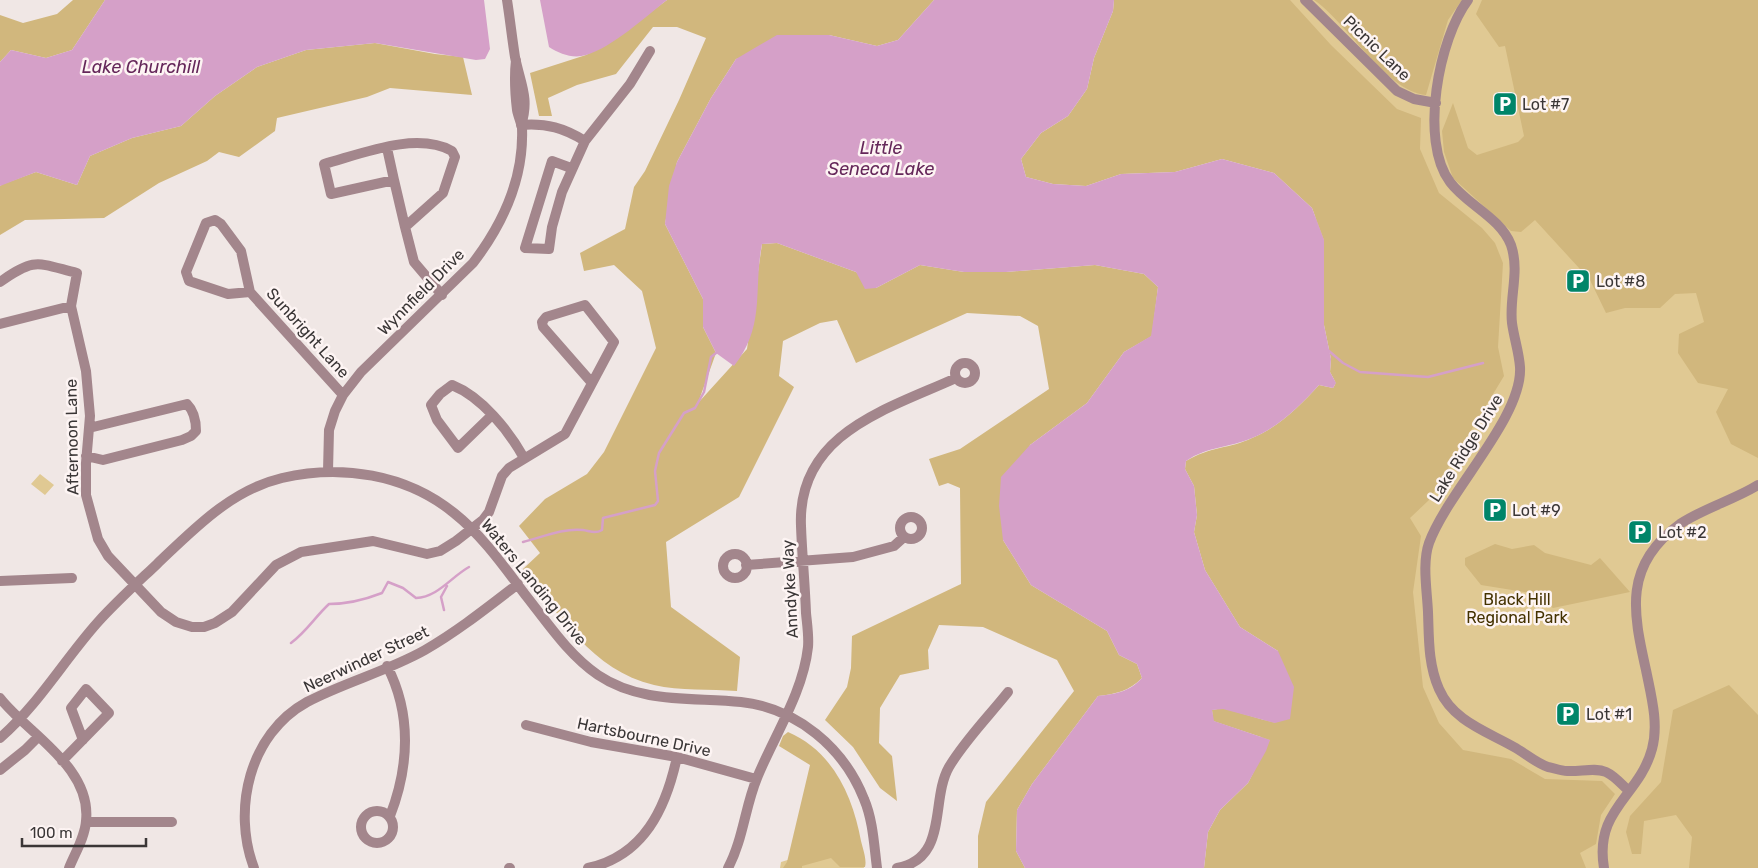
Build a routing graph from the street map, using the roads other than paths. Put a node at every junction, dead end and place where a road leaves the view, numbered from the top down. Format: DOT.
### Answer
graph roads {
  1 [pos="507,0"];
  2 [pos="1305,0"];
  3 [pos="1468,0"];
  4 [pos="650,51"];
  5 [pos="1436,103"];
  6 [pos="521,125"];
  7 [pos="585,140"];
  8 [pos="387,148"];
  9 [pos="571,168"];
  10 [pos="394,180"];
  11 [pos="405,227"];
  12 [pos="0,282"];
  13 [pos="250,292"];
  14 [pos="442,295"];
  15 [pos="71,306"];
  16 [pos="0,324"];
  17 [pos="956,378"];
  18 [pos="592,383"];
  19 [pos="343,395"];
  20 [pos="492,415"];
  21 [pos="89,428"];
  22 [pos="86,456"];
  23 [pos="524,458"];
  24 [pos="328,471"];
  25 [pos="1758,485"];
  26 [pos="472,529"];
  27 [pos="904,537"];
  28 [pos="803,560"];
  29 [pos="746,565"];
  30 [pos="72,578"];
  31 [pos="0,581"];
  32 [pos="518,584"];
  33 [pos="135,585"];
  34 [pos="387,666"];
  35 [pos="1008,692"];
  36 [pos="0,698"];
  37 [pos="786,714"];
  38 [pos="20,721"];
  39 [pos="526,724"];
  40 [pos="38,737"];
  41 [pos="0,738"];
  42 [pos="83,740"];
  43 [pos="677,757"];
  44 [pos="62,761"];
  45 [pos="0,770"];
  46 [pos="756,779"];
  47 [pos="1629,791"];
  48 [pos="390,816"];
  49 [pos="86,822"];
  50 [pos="172,822"];
  51 [pos="69,868"];
  52 [pos="253,868"];
  53 [pos="588,868"];
  54 [pos="728,868"];
  55 [pos="877,868"];
  56 [pos="898,868"];
  57 [pos="1604,868"];
  1 -- 6 [label="street, Wynnfield Drive"];
  2 -- 5 [label="street, Picnic Lane"];
  3 -- 5 [label="street, Lake Ridge Drive"];
  4 -- 7 [label="street"];
  5 -- 47 [label="street, Lake Ridge Drive"];
  6 -- 7 [label="street"];
  6 -- 14 [label="street, Wynnfield Drive"];
  7 -- 9 [label="street"];
  8 -- 10 [label="street"];
  8 -- 10 [label="street"];
  8 -- 11 [label="street"];
  9 -- 9 [label="street"];
  10 -- 11 [label="street"];
  11 -- 14 [label="street"];
  12 -- 15 [label="street, Afternoon Lane"];
  13 -- 13 [label="street, Sunbright Lane"];
  13 -- 19 [label="street, Sunbright Lane"];
  14 -- 19 [label="street, Wynnfield Drive"];
  15 -- 16 [label="street"];
  15 -- 21 [label="street, Afternoon Lane"];
  17 -- 28 [label="street, Anndyke Way"];
  18 -- 18 [label="street, Afternoon Lane"];
  18 -- 23 [label="street, Afternoon Lane"];
  19 -- 24 [label="street, Wynnfield Drive"];
  20 -- 20 [label="street"];
  20 -- 23 [label="street"];
  21 -- 22 [label="street, Afternoon Lane"];
  21 -- 22 [label="street"];
  22 -- 33 [label="street, Afternoon Lane"];
  23 -- 26 [label="street, Afternoon Lane"];
  24 -- 26 [label="street, Waters Landing Drive"];
  24 -- 33 [label="street, Waters Landing Drive"];
  25 -- 47 [label="street"];
  26 -- 32 [label="street, Waters Landing Drive"];
  26 -- 33 [label="street, Afternoon Lane"];
  27 -- 28 [label="street"];
  28 -- 29 [label="street"];
  28 -- 37 [label="street, Anndyke Way"];
  30 -- 31 [label="street"];
  32 -- 34 [label="street, Neerwinder Street"];
  32 -- 37 [label="street, Waters Landing Drive"];
  33 -- 38 [label="street, Waters Landing Drive"];
  34 -- 48 [label="street"];
  34 -- 52 [label="street, Neerwinder Street"];
  35 -- 56 [label="street"];
  36 -- 38 [label="street"];
  37 -- 46 [label="street, Anndyke Way"];
  37 -- 55 [label="street, Waters Landing Drive"];
  38 -- 40 [label="street"];
  38 -- 41 [label="street, Waters Landing Drive"];
  39 -- 43 [label="street, Hartsbourne Drive"];
  40 -- 44 [label="street"];
  40 -- 45 [label="street"];
  42 -- 42 [label="street"];
  42 -- 44 [label="street"];
  43 -- 46 [label="street, Hartsbourne Drive"];
  43 -- 53 [label="street"];
  44 -- 49 [label="street"];
  46 -- 54 [label="street, Anndyke Way"];
  47 -- 57 [label="street"];
  49 -- 50 [label="street"];
  49 -- 51 [label="street"];
}
